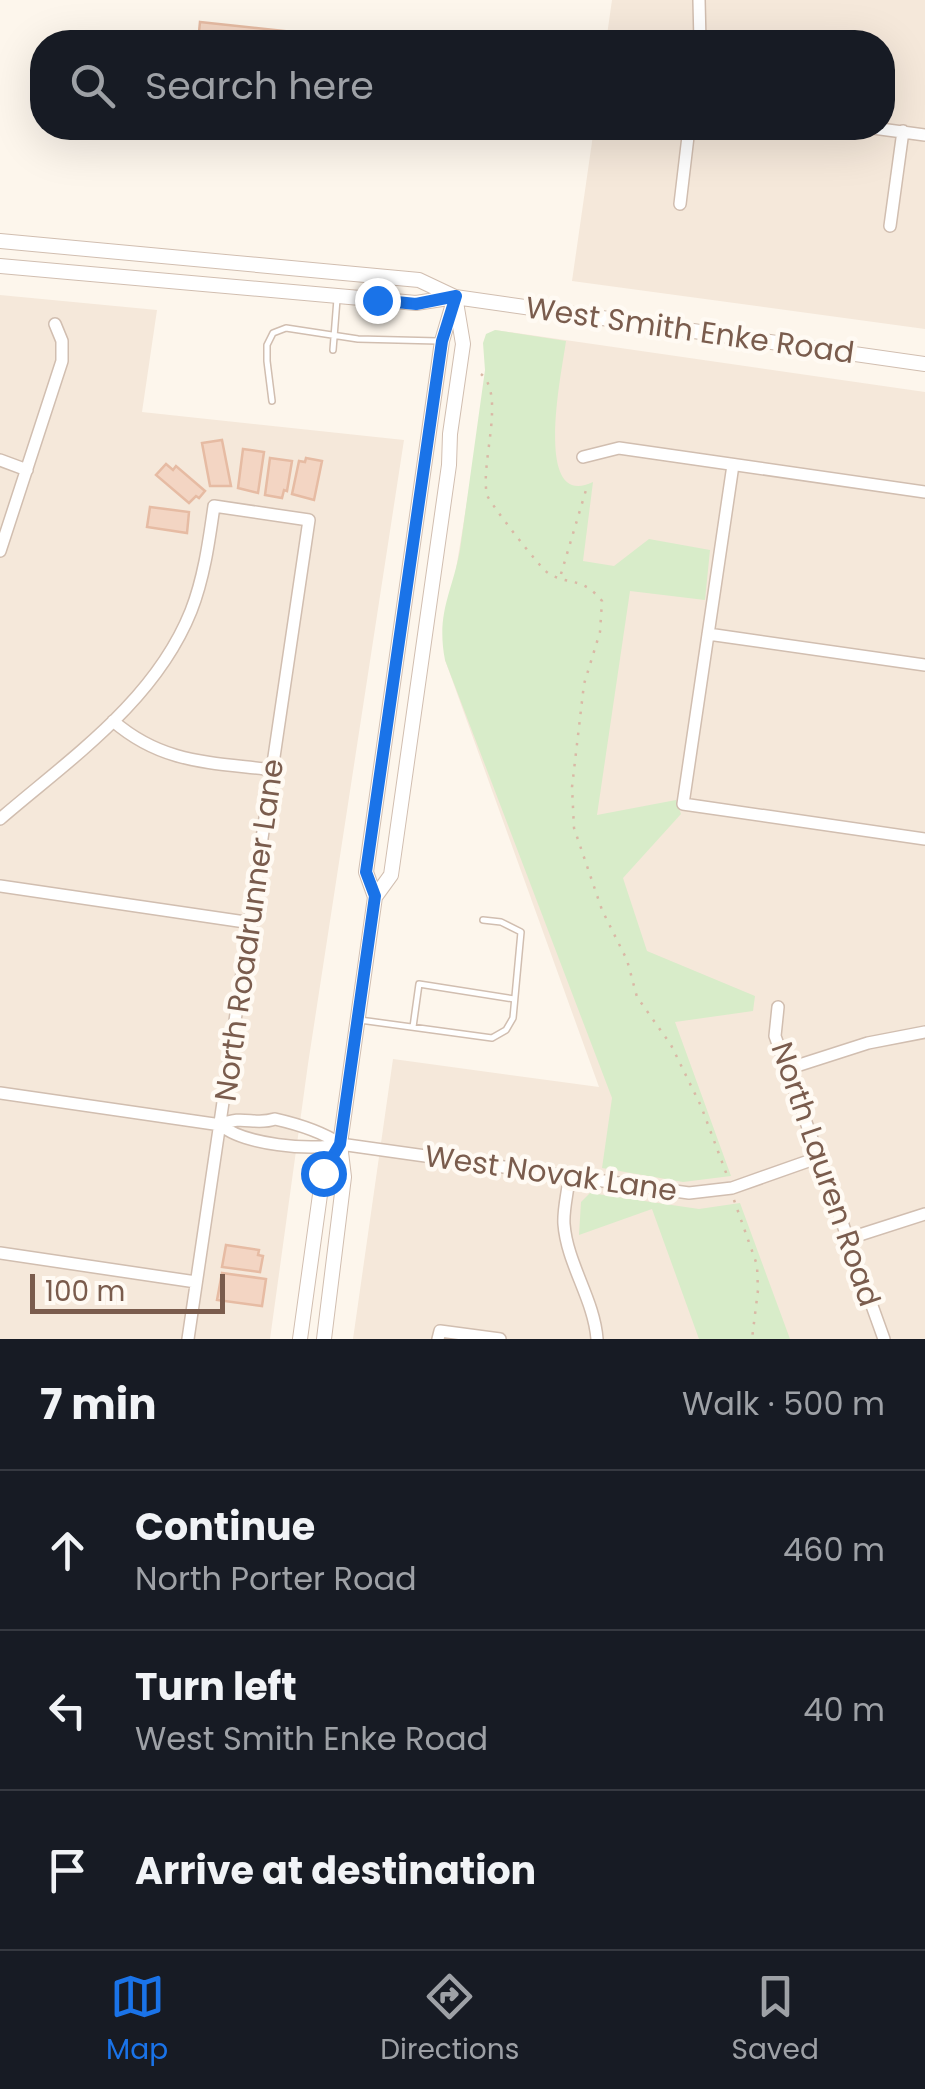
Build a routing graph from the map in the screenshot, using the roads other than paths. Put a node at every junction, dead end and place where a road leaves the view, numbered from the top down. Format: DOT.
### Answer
graph roads {
  1 [pos="699,0"];
  2 [pos="700,30"];
  3 [pos="895,130"];
  4 [pos="903,131"];
  5 [pos="925,135"];
  6 [pos="688,140"];
  7 [pos="680,204"];
  8 [pos="890,226"];
  9 [pos="0,241"];
  10 [pos="0,266"];
  11 [pos="338,296"];
  12 [pos="456,296"];
  13 [pos="55,324"];
  14 [pos="332,337"];
  15 [pos="442,341"];
  16 [pos="332,350"];
  17 [pos="925,364"];
  18 [pos="272,401"];
  19 [pos="583,457"];
  20 [pos="0,460"];
  21 [pos="733,464"];
  22 [pos="28,470"];
  23 [pos="925,492"];
  24 [pos="0,550"];
  25 [pos="708,634"];
  26 [pos="925,665"];
  27 [pos="113,721"];
  28 [pos="272,770"];
  29 [pos="0,819"];
  30 [pos="925,839"];
  31 [pos="0,886"];
  32 [pos="375,896"];
  33 [pos="483,920"];
  34 [pos="252,923"];
  35 [pos="514,1000"];
  36 [pos="778,1007"];
  37 [pos="358,1019"];
  38 [pos="413,1027"];
  39 [pos="925,1032"];
  40 [pos="787,1070"];
  41 [pos="0,1093"];
  42 [pos="221,1125"];
  43 [pos="340,1144"];
  44 [pos="817,1158"];
  45 [pos="569,1177"];
  46 [pos="925,1214"];
  47 [pos="847,1239"];
  48 [pos="0,1253"];
  49 [pos="196,1282"];
  50 [pos="439,1335"];
  51 [pos="188,1339"];
  52 [pos="300,1339"];
  53 [pos="324,1339"];
  54 [pos="500,1339"];
  55 [pos="597,1339"];
  56 [pos="884,1339"];
  1 -- 2 [label="street"];
  3 -- 4 [label="street"];
  4 -- 5 [label="street"];
  4 -- 8 [label="street"];
  6 -- 7 [label="street"];
  9 -- 12 [label="street, West Smith Enke Road"];
  10 -- 11 [label="street, West Smith Enke Road"];
  11 -- 12 [label="street, West Smith Enke Road"];
  11 -- 14 [label="lane"];
  12 -- 15 [label="street"];
  12 -- 17 [label="street, West Smith Enke Road"];
  12 -- 32 [label="street"];
  13 -- 22 [label="street"];
  14 -- 15 [label="lane"];
  14 -- 16 [label="lane"];
  14 -- 18 [label="lane"];
  15 -- 32 [label="street"];
  19 -- 21 [label="street"];
  20 -- 22 [label="street"];
  21 -- 23 [label="street"];
  21 -- 25 [label="street"];
  22 -- 24 [label="street"];
  25 -- 26 [label="street"];
  25 -- 30 [label="street"];
  27 -- 28 [label="street"];
  27 -- 28 [label="street, North Roadrunner Lane"];
  27 -- 29 [label="street"];
  28 -- 34 [label="street, North Roadrunner Lane"];
  31 -- 34 [label="street"];
  32 -- 37 [label="street"];
  33 -- 35 [label="lane"];
  34 -- 42 [label="street, North Roadrunner Lane"];
  35 -- 38 [label="lane"];
  35 -- 38 [label="lane"];
  36 -- 40 [label="street, North Lauren Road"];
  37 -- 38 [label="lane"];
  37 -- 43 [label="street"];
  39 -- 40 [label="street"];
  40 -- 44 [label="street, North Lauren Road"];
  41 -- 42 [label="street"];
  42 -- 43 [label="street"];
  42 -- 43 [label="street"];
  42 -- 49 [label="street, North Roadrunner Lane"];
  43 -- 45 [label="street, West Novak Lane"];
  43 -- 52 [label="street"];
  43 -- 53 [label="street"];
  44 -- 45 [label="street, West Novak Lane"];
  44 -- 47 [label="street, North Lauren Road"];
  45 -- 55 [label="street"];
  46 -- 47 [label="street"];
  47 -- 56 [label="street, North Lauren Road"];
  48 -- 49 [label="street"];
  49 -- 51 [label="street, North Roadrunner Lane"];
  50 -- 54 [label="street"];
}
